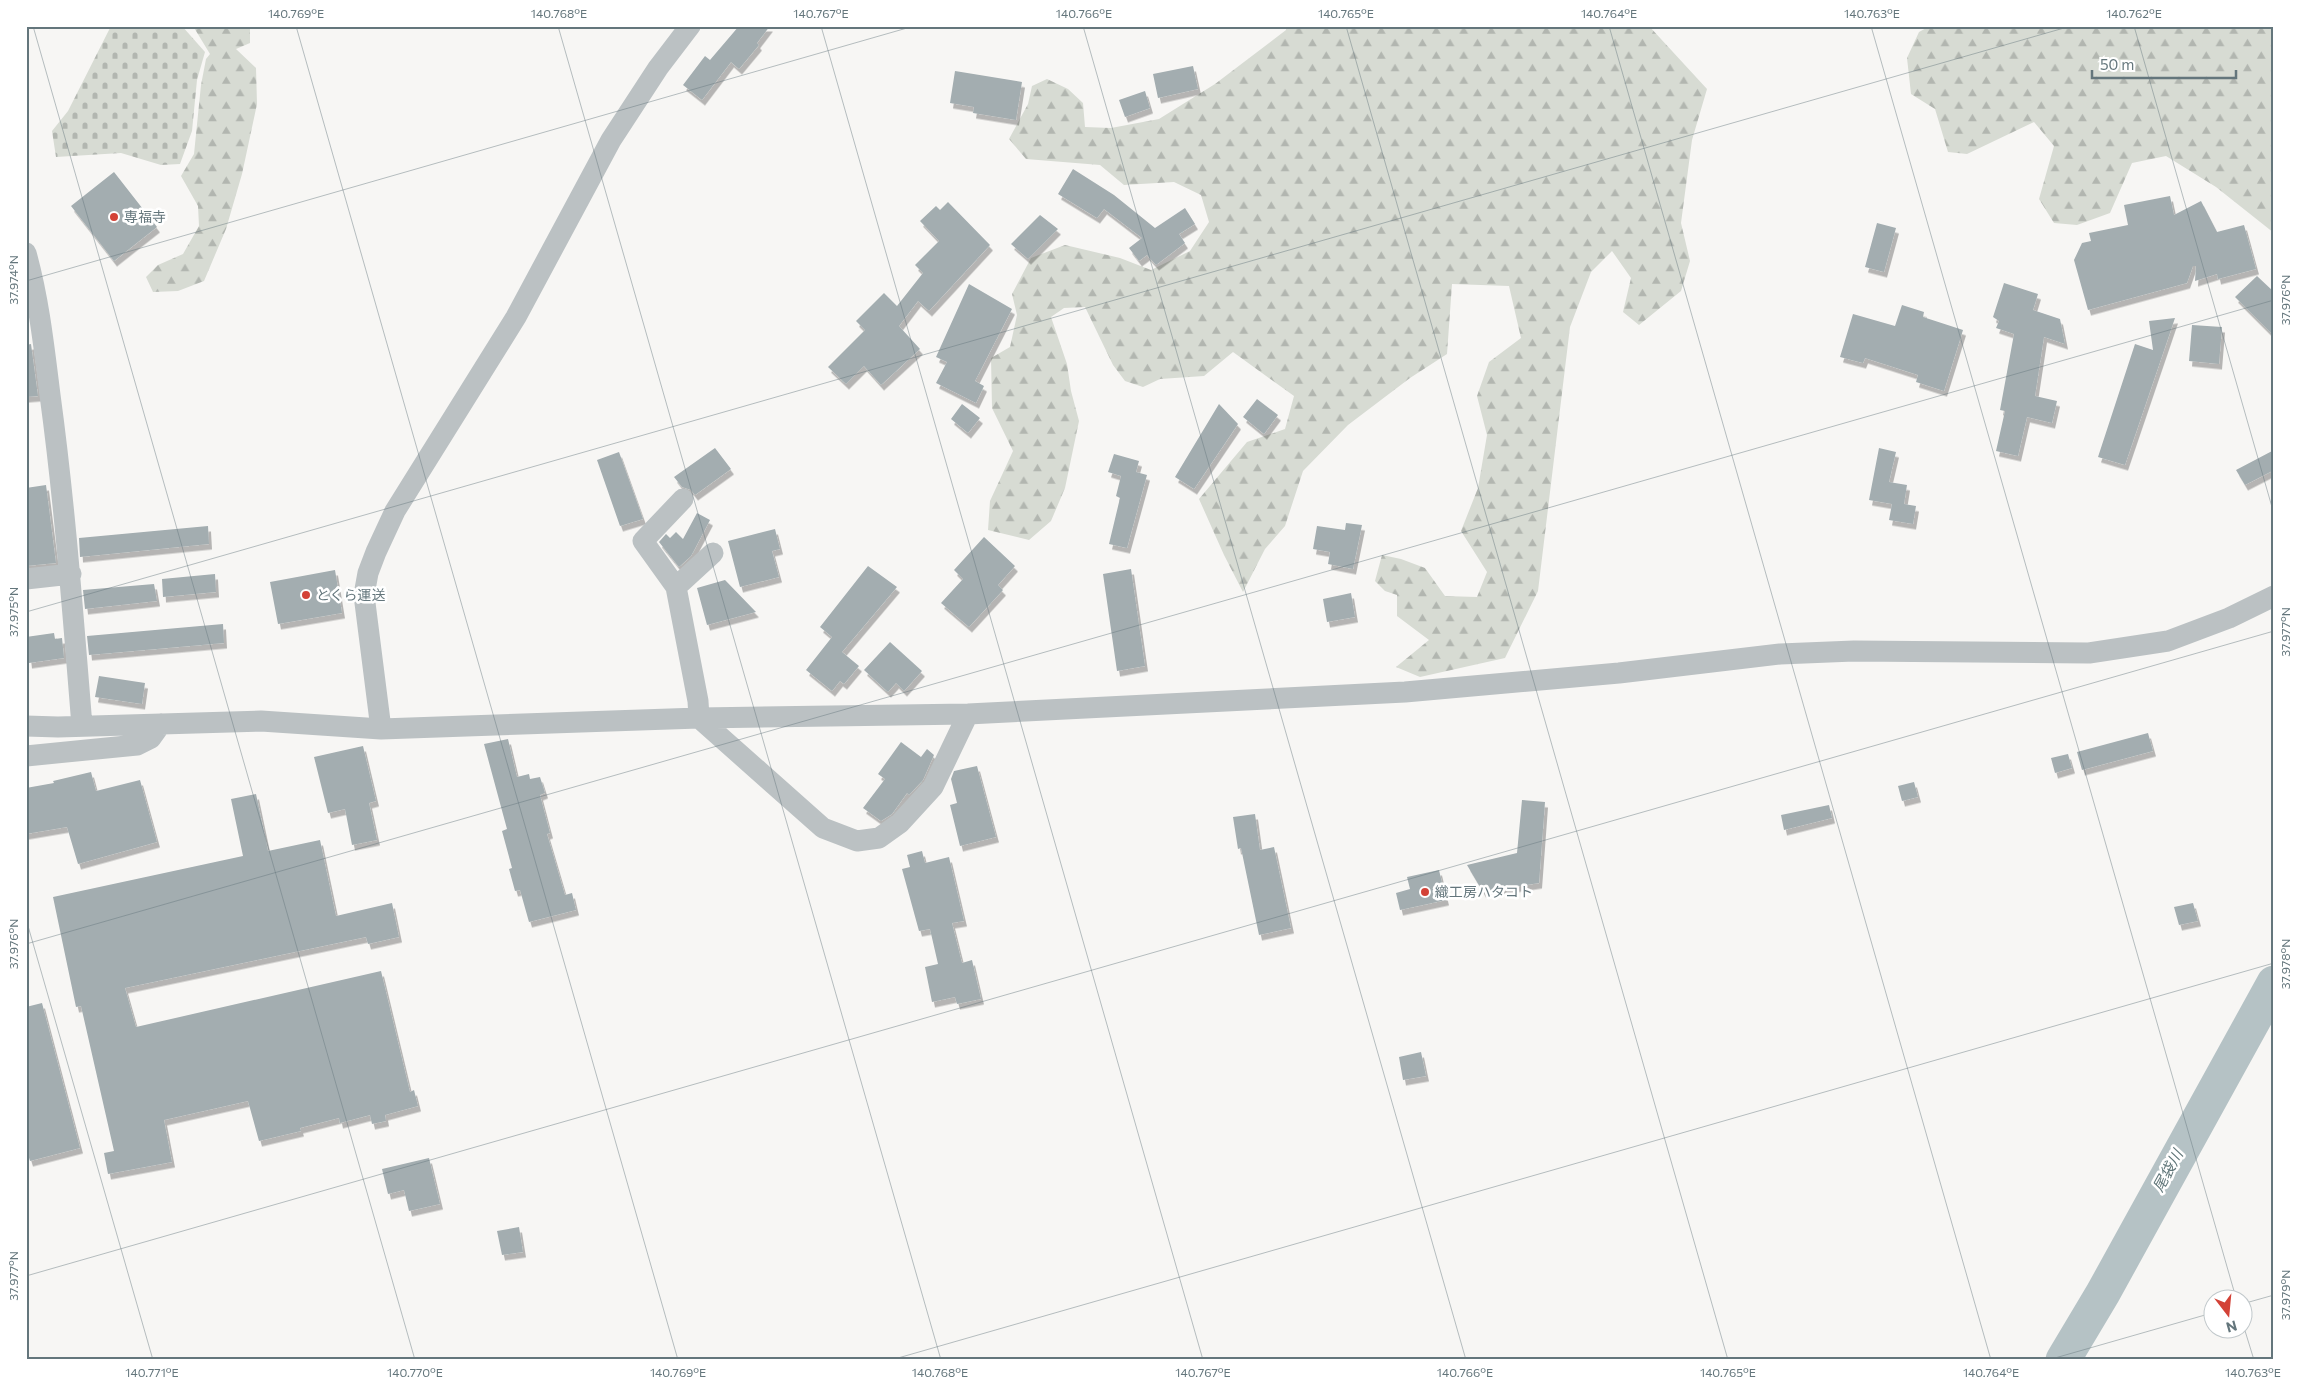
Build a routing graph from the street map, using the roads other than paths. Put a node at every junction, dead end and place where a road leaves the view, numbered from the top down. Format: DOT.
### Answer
graph roads {
  1 [pos="690,26"];
  2 [pos="26,254"];
  3 [pos="683,499"];
  4 [pos="714,553"];
  5 [pos="71,574"];
  6 [pos="26,579"];
  7 [pos="676,587"];
  8 [pos="2274,596"];
  9 [pos="968,714"];
  10 [pos="699,718"];
  11 [pos="161,724"];
  12 [pos="26,726"];
  13 [pos="82,726"];
  14 [pos="381,730"];
  15 [pos="26,756"];
  1 -- 14 [label="street"];
  2 -- 5 [label="street"];
  3 -- 7 [label="street"];
  4 -- 7 [label="street"];
  5 -- 6 [label="street"];
  5 -- 13 [label="street"];
  7 -- 10 [label="street"];
  8 -- 9 [label="street"];
  9 -- 10 [label="street"];
  9 -- 10 [label="street"];
  10 -- 14 [label="street"];
  11 -- 13 [label="street"];
  11 -- 14 [label="street"];
  11 -- 15 [label="street"];
  12 -- 13 [label="street"];
}
